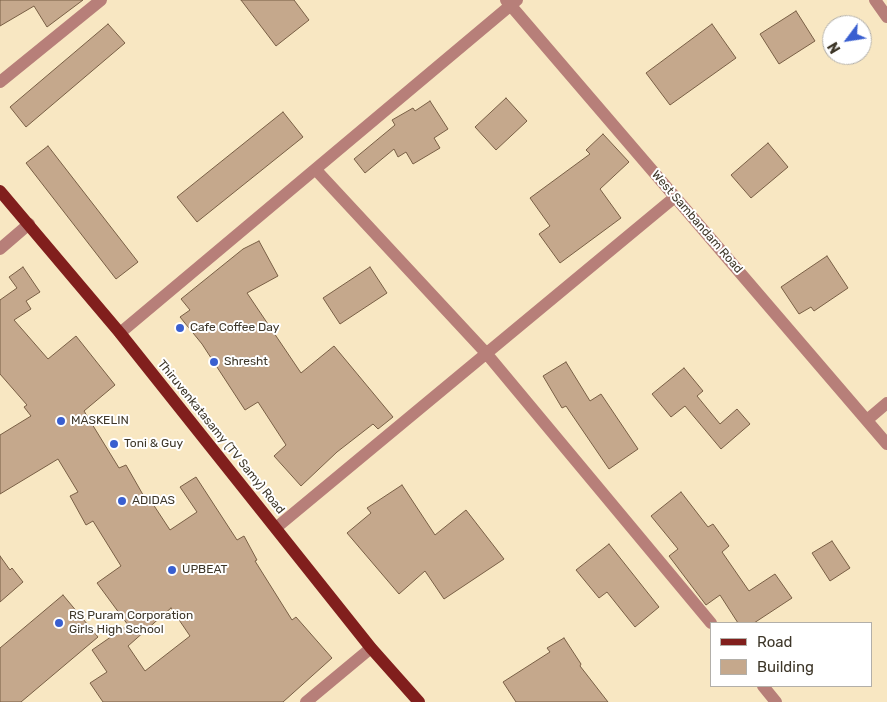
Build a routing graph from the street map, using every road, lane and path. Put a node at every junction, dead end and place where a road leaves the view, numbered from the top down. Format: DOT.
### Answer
graph roads {
  1 [pos="101,0"];
  2 [pos="875,0"];
  3 [pos="511,2"];
  4 [pos="887,17"];
  5 [pos="0,82"];
  6 [pos="316,170"];
  7 [pos="0,191"];
  8 [pos="676,196"];
  9 [pos="29,224"];
  10 [pos="0,249"];
  11 [pos="120,333"];
  12 [pos="486,354"];
  13 [pos="887,403"];
  14 [pos="867,420"];
  15 [pos="887,444"];
  16 [pos="277,527"];
  17 [pos="710,623"];
  18 [pos="371,648"];
  19 [pos="764,687"];
  20 [pos="306,702"];
  21 [pos="418,702"];
  22 [pos="776,702"];
  1 -- 5 [label="street"];
  2 -- 4 [label="street"];
  3 -- 6 [label="street"];
  3 -- 8 [label="street, West Sambandam Road"];
  6 -- 11 [label="street"];
  6 -- 12 [label="street"];
  7 -- 9 [label="main road, Thiruvenkatasamy (TV Samy) Road"];
  8 -- 12 [label="street"];
  8 -- 14 [label="street, West Sambandam Road"];
  9 -- 10 [label="street"];
  9 -- 11 [label="main road, Thiruvenkatasamy (TV Samy) Road"];
  11 -- 16 [label="main road, Thiruvenkatasamy (TV Samy) Road"];
  12 -- 16 [label="street"];
  12 -- 17 [label="street"];
  13 -- 14 [label="street"];
  14 -- 15 [label="street, West Sambandam Road"];
  16 -- 18 [label="main road, Thiruvenkatasamy (TV Samy) Road"];
  18 -- 20 [label="street"];
  18 -- 21 [label="main road, Thiruvenkatasamy (TV Samy) Road"];
  19 -- 22 [label="street"];
}
